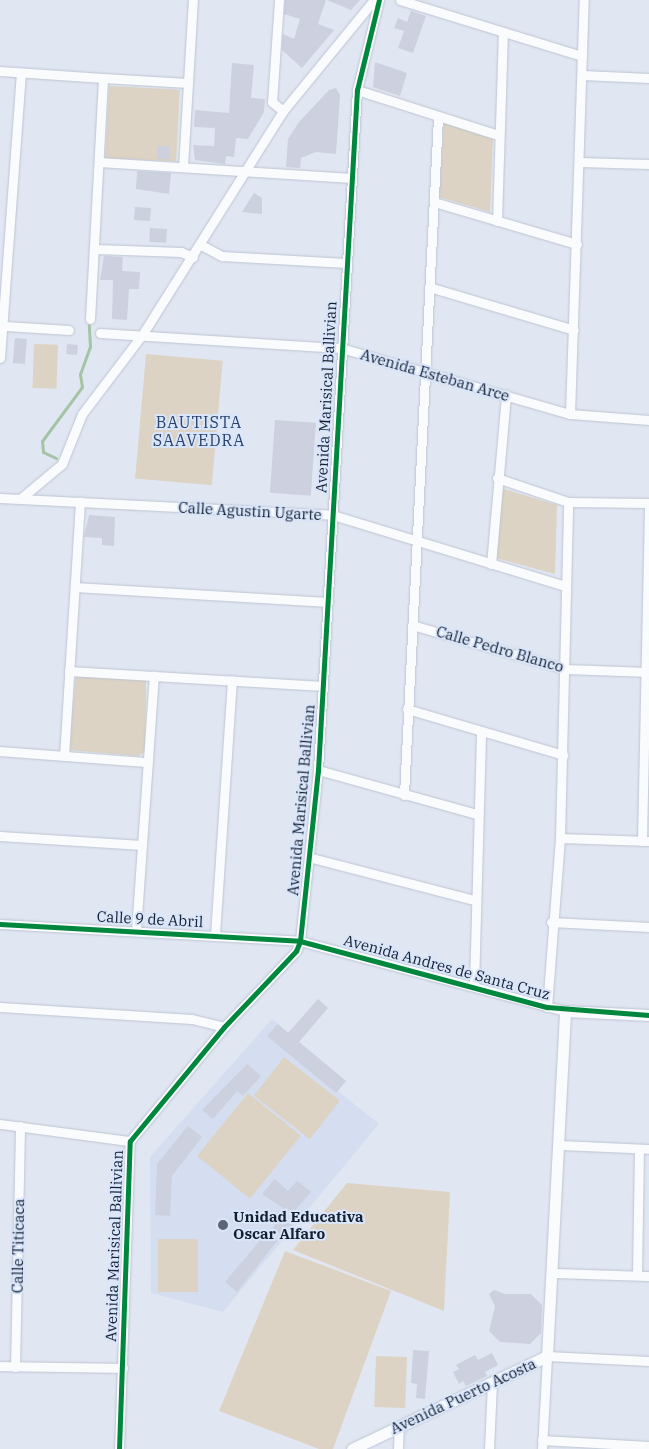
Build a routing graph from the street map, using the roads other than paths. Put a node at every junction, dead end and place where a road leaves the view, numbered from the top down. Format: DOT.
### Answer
graph roads {
  1 [pos="193,0"];
  2 [pos="279,0"];
  3 [pos="374,0"];
  4 [pos="379,0"];
  5 [pos="400,0"];
  6 [pos="584,0"];
  7 [pos="503,32"];
  8 [pos="582,56"];
  9 [pos="0,71"];
  10 [pos="20,73"];
  11 [pos="582,75"];
  12 [pos="103,78"];
  13 [pos="649,78"];
  14 [pos="188,83"];
  15 [pos="357,90"];
  16 [pos="283,111"];
  17 [pos="438,116"];
  18 [pos="498,135"];
  19 [pos="99,162"];
  20 [pos="580,162"];
  21 [pos="649,164"];
  22 [pos="182,167"];
  23 [pos="246,172"];
  24 [pos="351,178"];
  25 [pos="434,202"];
  26 [pos="497,221"];
  27 [pos="577,244"];
  28 [pos="201,246"];
  29 [pos="95,249"];
  30 [pos="193,257"];
  31 [pos="346,262"];
  32 [pos="428,287"];
  33 [pos="90,319"];
  34 [pos="2,327"];
  35 [pos="69,330"];
  36 [pos="574,330"];
  37 [pos="100,333"];
  38 [pos="142,335"];
  39 [pos="341,348"];
  40 [pos="0,358"];
  41 [pos="424,370"];
  42 [pos="506,395"];
  43 [pos="570,414"];
  44 [pos="649,420"];
  45 [pos="497,478"];
  46 [pos="0,498"];
  47 [pos="20,499"];
  48 [pos="80,502"];
  49 [pos="568,502"];
  50 [pos="649,504"];
  51 [pos="333,515"];
  52 [pos="415,540"];
  53 [pos="491,564"];
  54 [pos="75,586"];
  55 [pos="566,586"];
  56 [pos="328,602"];
  57 [pos="412,624"];
  58 [pos="565,669"];
  59 [pos="69,671"];
  60 [pos="647,672"];
  61 [pos="154,676"];
  62 [pos="232,681"];
  63 [pos="323,686"];
  64 [pos="407,709"];
  65 [pos="481,731"];
  66 [pos="0,751"];
  67 [pos="562,755"];
  68 [pos="64,756"];
  69 [pos="148,762"];
  70 [pos="318,770"];
  71 [pos="404,794"];
  72 [pos="477,814"];
  73 [pos="0,836"];
  74 [pos="560,838"];
  75 [pos="646,841"];
  76 [pos="142,846"];
  77 [pos="312,858"];
  78 [pos="474,900"];
  79 [pos="551,922"];
  80 [pos="0,924"];
  81 [pos="649,927"];
  82 [pos="136,931"];
  83 [pos="215,935"];
  84 [pos="300,941"];
  85 [pos="474,986"];
  86 [pos="0,1007"];
  87 [pos="547,1007"];
  88 [pos="565,1010"];
  89 [pos="649,1016"];
  90 [pos="224,1027"];
  91 [pos="0,1124"];
  92 [pos="20,1126"];
  93 [pos="130,1140"];
  94 [pos="559,1145"];
  95 [pos="639,1149"];
  96 [pos="649,1149"];
  97 [pos="553,1273"];
  98 [pos="637,1275"];
  99 [pos="649,1276"];
  100 [pos="546,1356"];
  101 [pos="649,1361"];
  102 [pos="0,1366"];
  103 [pos="15,1367"];
  104 [pos="123,1368"];
  105 [pos="492,1383"];
  106 [pos="399,1426"];
  107 [pos="542,1445"];
  108 [pos="649,1446"];
  109 [pos="631,1447"];
  110 [pos="119,1449"];
  111 [pos="352,1449"];
  112 [pos="398,1449"];
  113 [pos="490,1449"];
  1 -- 14 [label="street"];
  2 -- 16 [label="street"];
  3 -- 16 [label="street"];
  4 -- 15 [label="street, Avenida Marisical Ballivian"];
  5 -- 7 [label="street"];
  6 -- 8 [label="street"];
  7 -- 8 [label="street"];
  7 -- 18 [label="street"];
  8 -- 11 [label="street"];
  9 -- 10 [label="street"];
  10 -- 12 [label="street"];
  10 -- 34 [label="street"];
  11 -- 13 [label="street"];
  11 -- 20 [label="street"];
  12 -- 14 [label="street"];
  12 -- 19 [label="street"];
  14 -- 22 [label="street"];
  15 -- 17 [label="street"];
  15 -- 24 [label="street, Avenida Marisical Ballivian"];
  16 -- 23 [label="street"];
  17 -- 18 [label="street"];
  17 -- 25 [label="street"];
  18 -- 26 [label="street"];
  19 -- 22 [label="street"];
  19 -- 29 [label="street"];
  20 -- 21 [label="street"];
  20 -- 27 [label="street"];
  22 -- 23 [label="street"];
  23 -- 24 [label="street"];
  23 -- 28 [label="street"];
  24 -- 31 [label="street, Avenida Marisical Ballivian"];
  25 -- 26 [label="street"];
  25 -- 32 [label="street"];
  26 -- 27 [label="street"];
  27 -- 36 [label="street"];
  28 -- 30 [label="street"];
  28 -- 31 [label="street"];
  29 -- 30 [label="street"];
  29 -- 33 [label="street"];
  30 -- 38 [label="street"];
  31 -- 39 [label="street, Avenida Marisical Ballivian"];
  32 -- 36 [label="street"];
  32 -- 41 [label="street"];
  34 -- 35 [label="street"];
  34 -- 40 [label="street"];
  36 -- 43 [label="street"];
  37 -- 38 [label="street, Avenida Esteban Arce"];
  38 -- 39 [label="street, Avenida Esteban Arce"];
  38 -- 47 [label="street"];
  39 -- 41 [label="street, Avenida Esteban Arce"];
  39 -- 51 [label="street, Avenida Marisical Ballivian"];
  41 -- 42 [label="street, Avenida Esteban Arce"];
  41 -- 52 [label="street"];
  42 -- 43 [label="street, Avenida Esteban Arce"];
  42 -- 45 [label="street"];
  43 -- 44 [label="street, Avenida Esteban Arce"];
  45 -- 49 [label="street"];
  45 -- 53 [label="street"];
  46 -- 47 [label="street, Calle Agustin Ugarte"];
  47 -- 48 [label="street, Calle Agustin Ugarte"];
  48 -- 51 [label="street, Calle Agustin Ugarte"];
  48 -- 54 [label="street"];
  49 -- 50 [label="street"];
  49 -- 55 [label="street"];
  50 -- 60 [label="street"];
  51 -- 52 [label="street, Calle Agustin Ugarte"];
  51 -- 56 [label="street, Avenida Marisical Ballivian"];
  52 -- 53 [label="street, Calle Agustin Ugarte"];
  52 -- 57 [label="street"];
  53 -- 55 [label="street, Calle Agustin Ugarte"];
  54 -- 56 [label="street"];
  54 -- 59 [label="street"];
  55 -- 58 [label="street"];
  56 -- 63 [label="street, Avenida Marisical Ballivian"];
  57 -- 58 [label="street, Calle Pedro Blanco"];
  57 -- 64 [label="street"];
  58 -- 60 [label="street, Calle Pedro Blanco"];
  58 -- 67 [label="street"];
  59 -- 61 [label="street"];
  59 -- 68 [label="street"];
  60 -- 75 [label="street"];
  61 -- 62 [label="street"];
  61 -- 69 [label="street"];
  62 -- 63 [label="street"];
  62 -- 83 [label="street"];
  63 -- 70 [label="street, Avenida Marisical Ballivian"];
  64 -- 65 [label="street"];
  64 -- 71 [label="street"];
  65 -- 67 [label="street"];
  65 -- 72 [label="street"];
  66 -- 68 [label="street"];
  67 -- 74 [label="street"];
  68 -- 69 [label="street"];
  69 -- 76 [label="street"];
  70 -- 71 [label="street"];
  70 -- 77 [label="street, Avenida Marisical Ballivian"];
  71 -- 72 [label="street"];
  72 -- 78 [label="street"];
  73 -- 76 [label="street"];
  74 -- 75 [label="street"];
  74 -- 79 [label="street"];
  76 -- 82 [label="street"];
  77 -- 78 [label="street"];
  77 -- 84 [label="street, Avenida Marisical Ballivian"];
  78 -- 85 [label="street"];
  79 -- 81 [label="street"];
  79 -- 87 [label="street"];
  80 -- 82 [label="street, Calle 9 de Abril"];
  82 -- 83 [label="street, Calle 9 de Abril"];
  83 -- 84 [label="street, Calle 9 de Abril"];
  84 -- 85 [label="street, Avenida Andres de Santa Cruz"];
  84 -- 90 [label="street, Avenida Marisical Ballivian"];
  85 -- 87 [label="street, Avenida Andres de Santa Cruz"];
  86 -- 90 [label="street"];
  87 -- 88 [label="street, Avenida Andres de Santa Cruz"];
  88 -- 89 [label="street, Avenida Andres de Santa Cruz"];
  88 -- 94 [label="street"];
  90 -- 93 [label="street, Avenida Marisical Ballivian"];
  91 -- 92 [label="street"];
  92 -- 93 [label="street"];
  92 -- 103 [label="street, Calle Titicaca"];
  93 -- 104 [label="street, Avenida Marisical Ballivian"];
  94 -- 95 [label="street"];
  94 -- 97 [label="street"];
  95 -- 96 [label="street"];
  95 -- 98 [label="street"];
  97 -- 98 [label="street"];
  97 -- 100 [label="street"];
  98 -- 99 [label="street"];
  100 -- 101 [label="street"];
  100 -- 105 [label="street, Avenida Puerto Acosta"];
  100 -- 107 [label="street"];
  102 -- 103 [label="street"];
  103 -- 104 [label="street"];
  104 -- 110 [label="street, Avenida Marisical Ballivian"];
  105 -- 106 [label="street, Avenida Puerto Acosta"];
  105 -- 113 [label="street"];
  106 -- 111 [label="street, Avenida Puerto Acosta"];
  106 -- 112 [label="street"];
  107 -- 109 [label="street"];
  108 -- 109 [label="street"];
}
